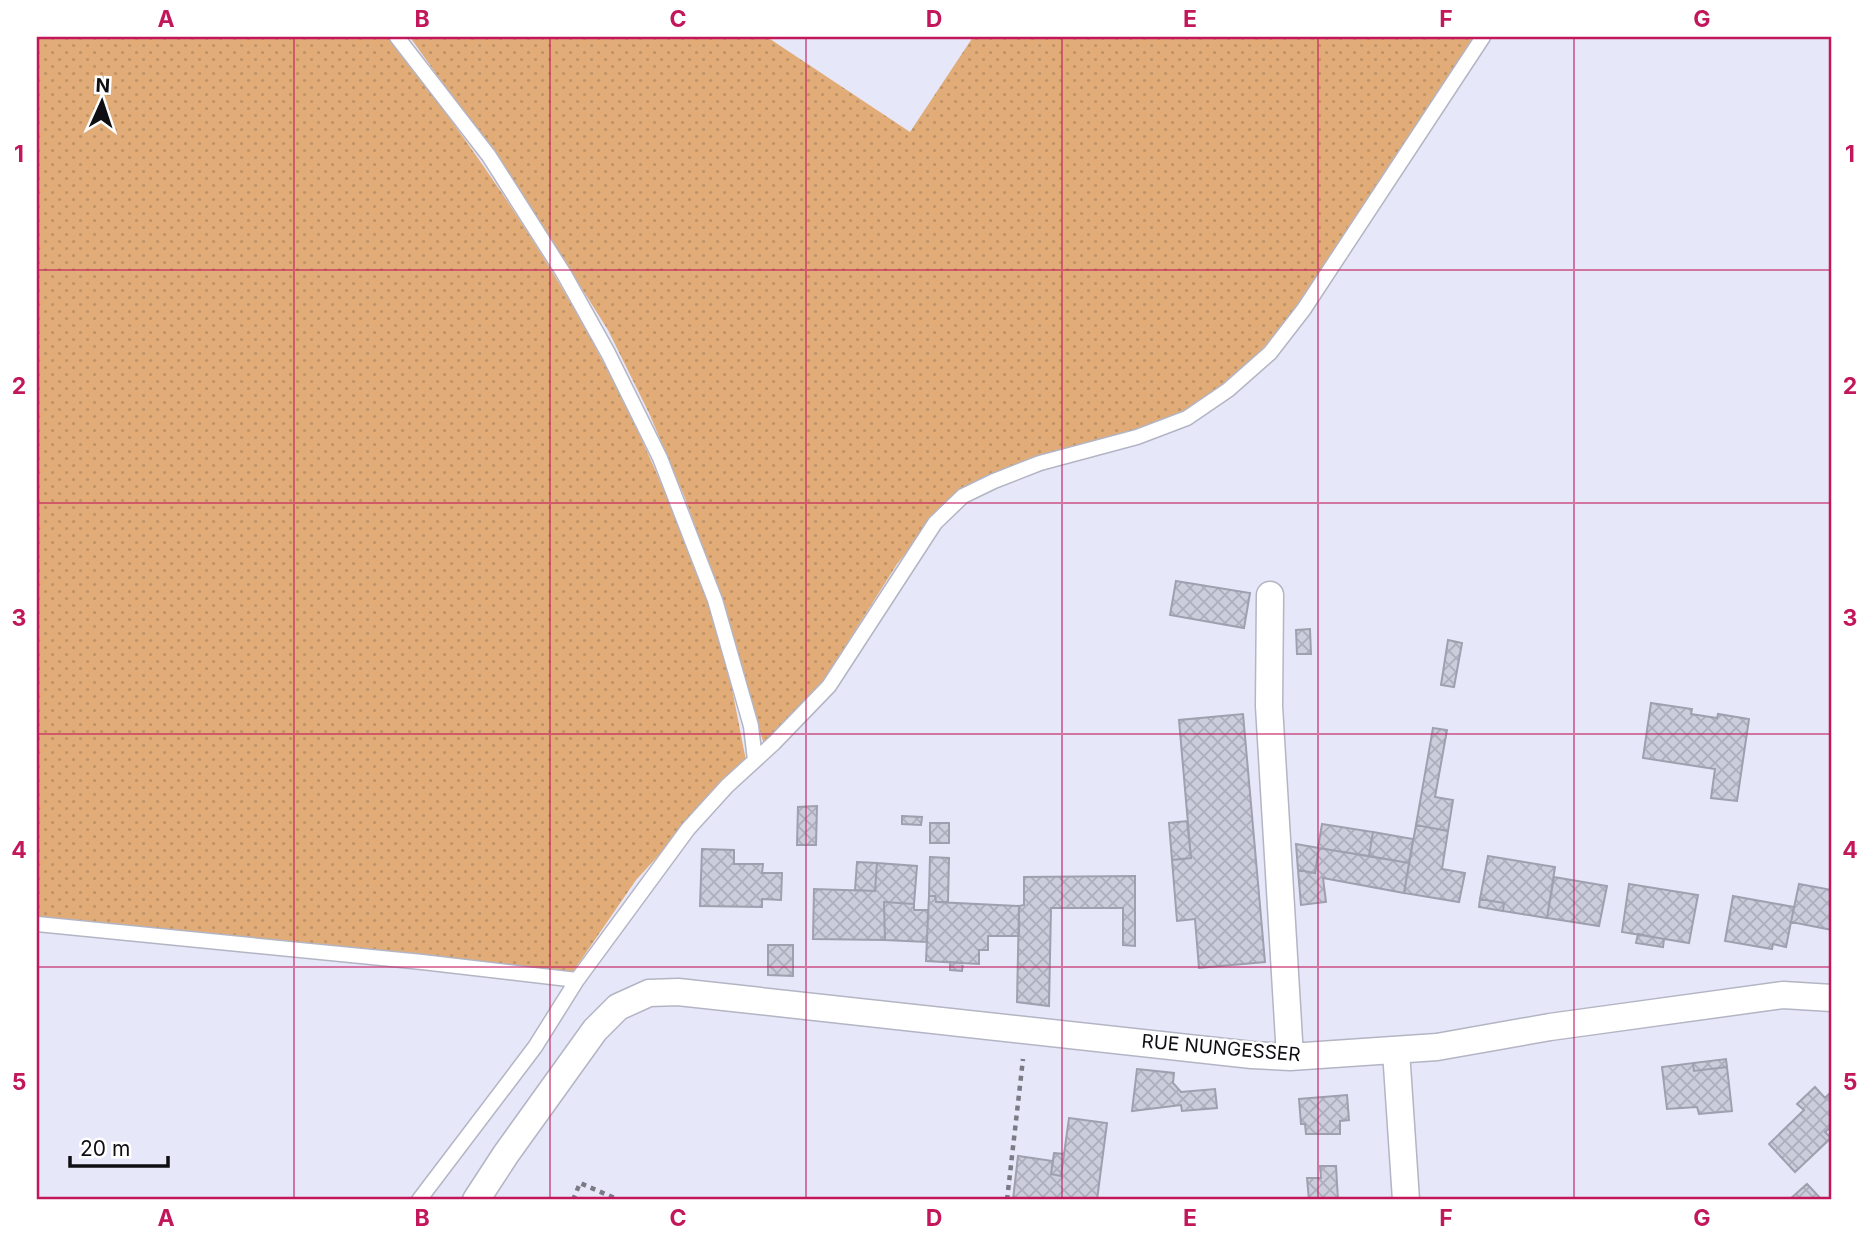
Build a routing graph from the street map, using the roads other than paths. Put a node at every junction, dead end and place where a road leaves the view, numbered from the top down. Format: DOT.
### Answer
graph roads {
  1 [pos="397,37"];
  2 [pos="1483,37"];
  3 [pos="1270,595"];
  4 [pos="755,760"];
  5 [pos="37,924"];
  6 [pos="577,980"];
  7 [pos="1832,999"];
  8 [pos="1396,1051"];
  9 [pos="1290,1057"];
  10 [pos="419,1200"];
  11 [pos="476,1200"];
  12 [pos="1406,1200"];
  1 -- 4 [label="lane"];
  2 -- 4 [label="lane"];
  3 -- 9 [label="street"];
  4 -- 6 [label="lane"];
  5 -- 6 [label="lane"];
  6 -- 10 [label="lane"];
  7 -- 8 [label="street, RUE NUNGESSER"];
  8 -- 9 [label="street, RUE NUNGESSER"];
  8 -- 12 [label="street"];
  9 -- 11 [label="street, RUE NUNGESSER"];
}
